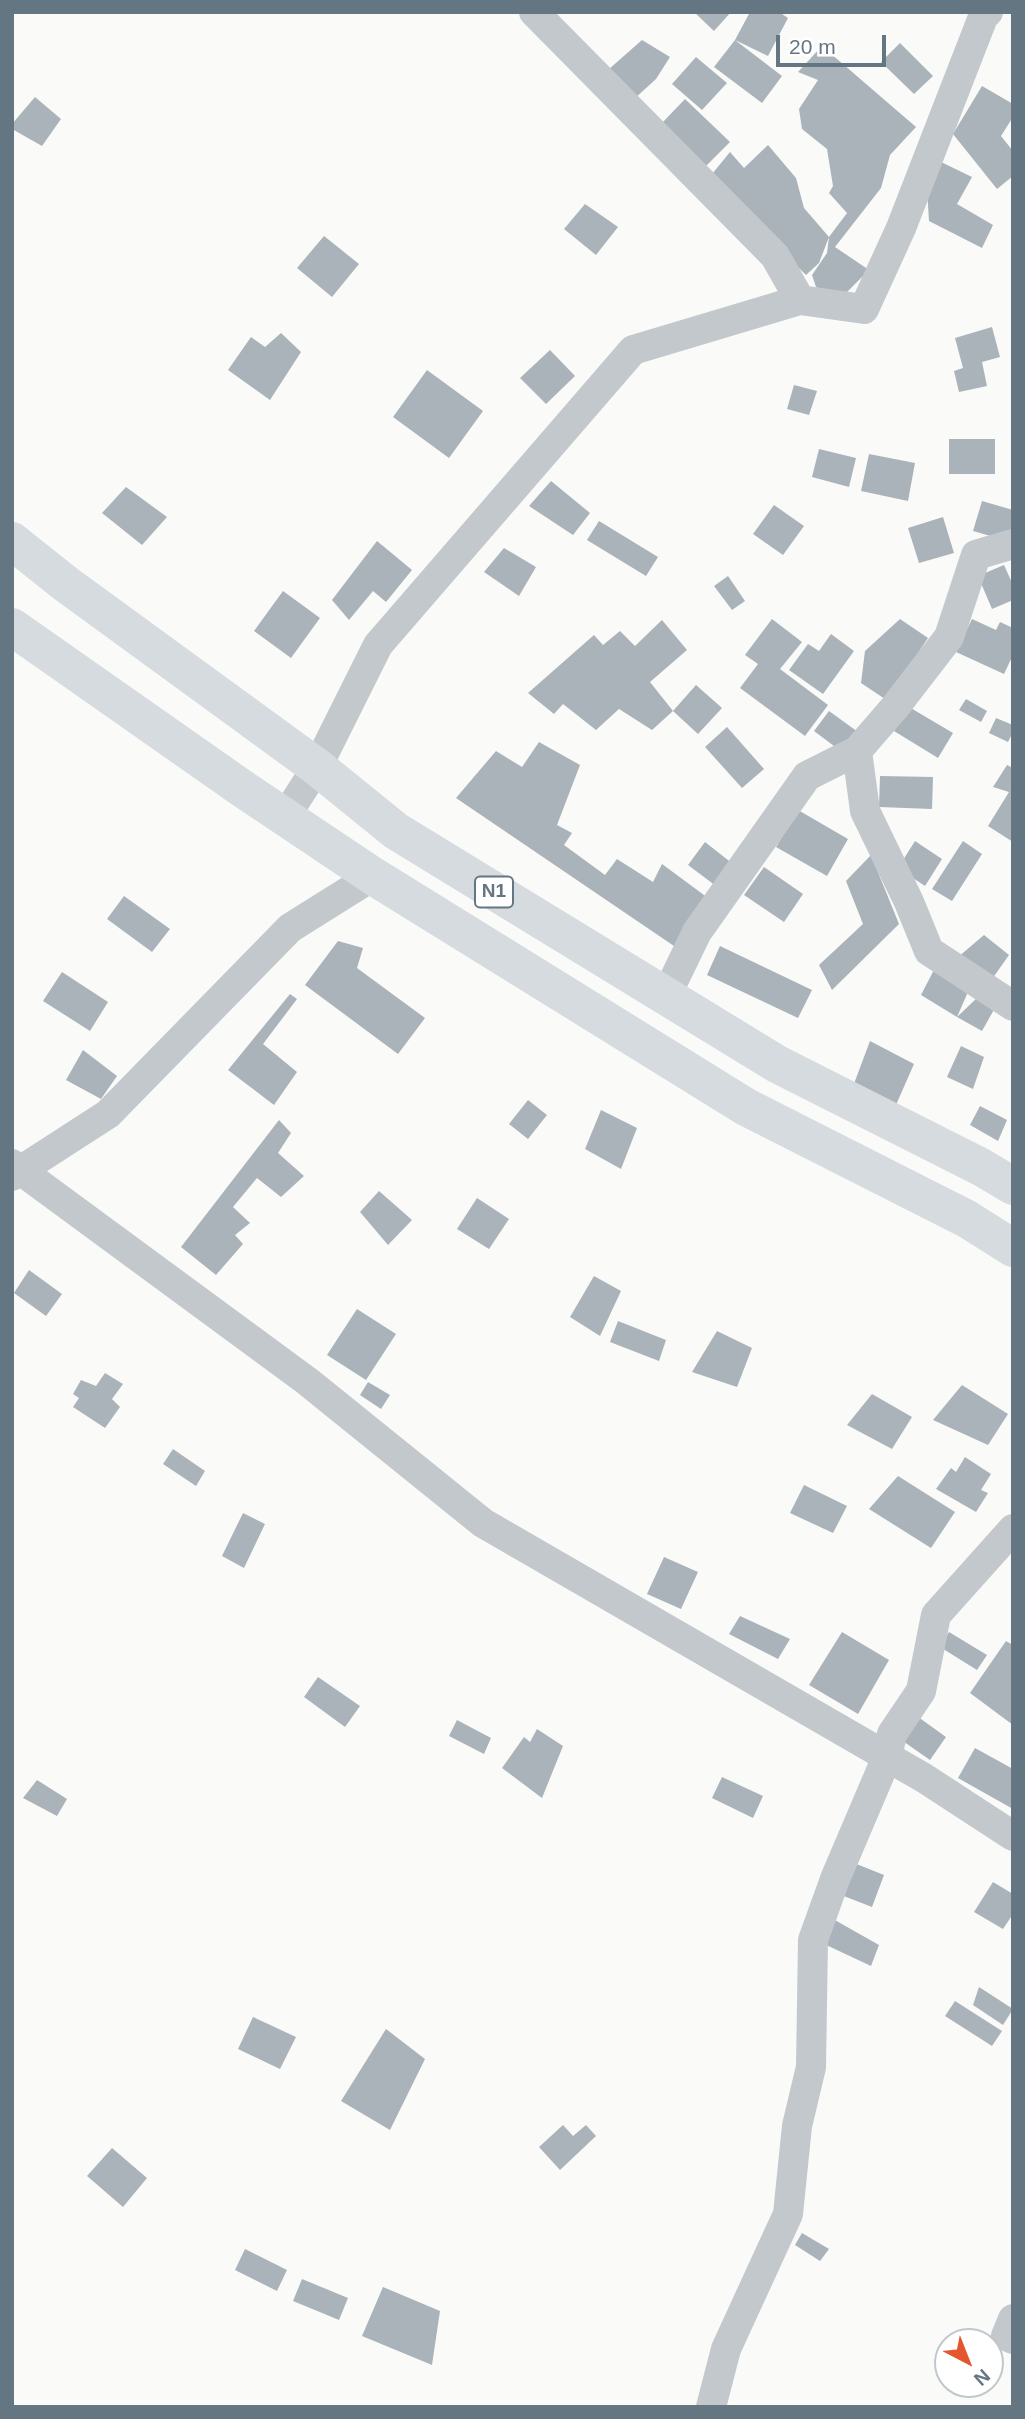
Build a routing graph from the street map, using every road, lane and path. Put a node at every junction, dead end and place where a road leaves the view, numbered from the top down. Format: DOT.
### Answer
graph roads {
  1 [pos="534,12"];
  2 [pos="988,12"];
  3 [pos="800,300"];
  4 [pos="12,541"];
  5 [pos="1013,544"];
  6 [pos="12,627"];
  7 [pos="857,751"];
  8 [pos="317,767"];
  9 [pos="285,817"];
  10 [pos="373,876"];
  11 [pos="665,998"];
  12 [pos="1013,1006"];
  13 [pos="15,1170"];
  14 [pos="1013,1186"];
  15 [pos="1013,1248"];
  16 [pos="1013,1529"];
  17 [pos="887,1757"];
  18 [pos="1013,1836"];
  19 [pos="1013,2319"];
  20 [pos="1013,2339"];
  21 [pos="711,2407"];
  1 -- 3 [label="street"];
  2 -- 3 [label="street"];
  3 -- 8 [label="street"];
  4 -- 8 [label="main road, N1"];
  5 -- 7 [label="street"];
  6 -- 9 [label="main road, N1"];
  7 -- 11 [label="street"];
  7 -- 12 [label="street"];
  8 -- 9 [label="street"];
  8 -- 11 [label="main road, N1"];
  9 -- 10 [label="main road, N1"];
  10 -- 13 [label="street"];
  10 -- 15 [label="main road, N1"];
  11 -- 14 [label="main road, N1"];
  13 -- 17 [label="street"];
  16 -- 17 [label="street"];
  17 -- 18 [label="street"];
  17 -- 21 [label="street"];
  19 -- 20 [label="street"];
}
